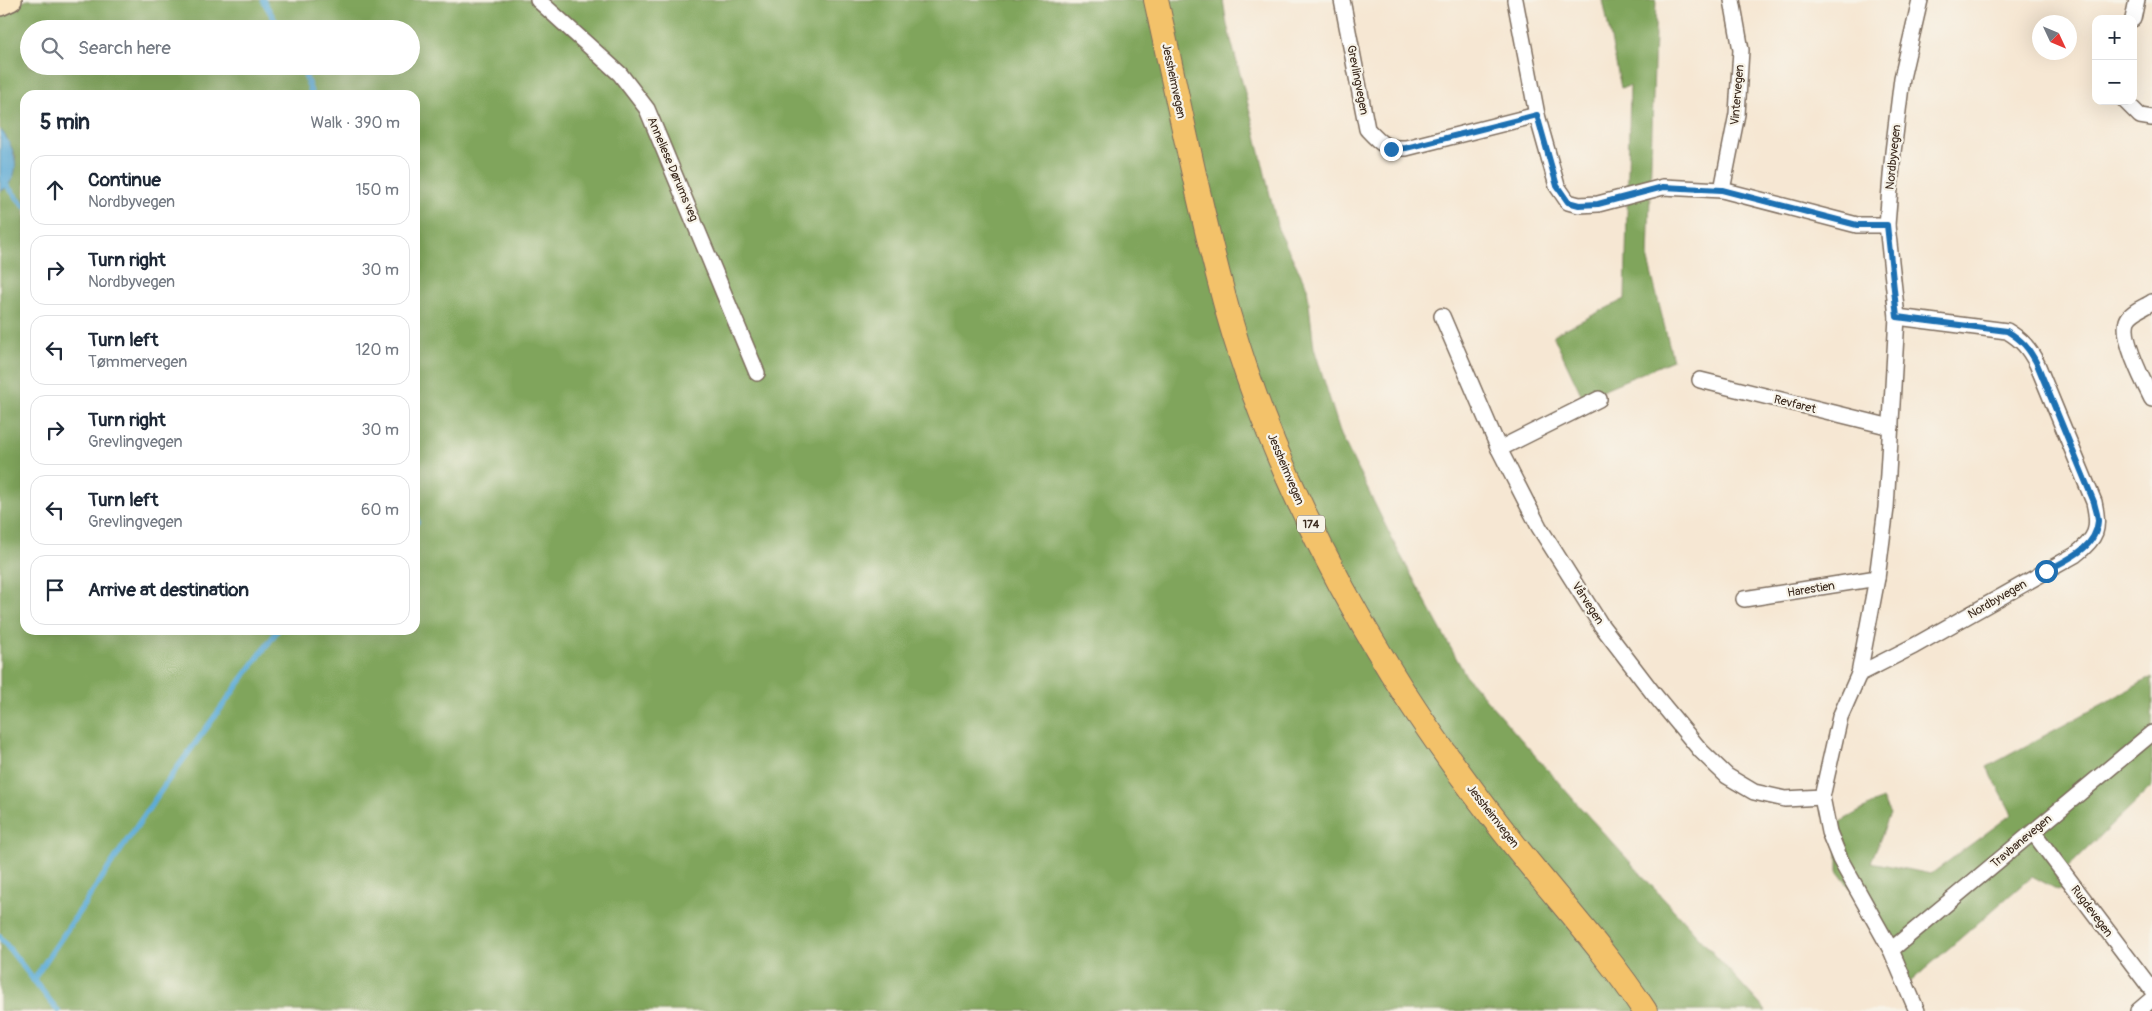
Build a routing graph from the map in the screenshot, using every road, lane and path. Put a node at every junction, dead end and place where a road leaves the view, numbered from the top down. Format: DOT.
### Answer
graph roads {
  1 [pos="11,0"];
  2 [pos="538,0"];
  3 [pos="1156,0"];
  4 [pos="1342,0"];
  5 [pos="1515,0"];
  6 [pos="1732,0"];
  7 [pos="1920,0"];
  8 [pos="2137,0"];
  9 [pos="0,5"];
  10 [pos="2134,15"];
  11 [pos="2129,105"];
  12 [pos="1537,115"];
  13 [pos="2152,118"];
  14 [pos="1722,190"];
  15 [pos="1887,225"];
  16 [pos="2152,302"];
  17 [pos="1442,316"];
  18 [pos="1897,317"];
  19 [pos="757,373"];
  20 [pos="1700,380"];
  21 [pos="1599,399"];
  22 [pos="2152,399"];
  23 [pos="1891,427"];
  24 [pos="1500,449"];
  25 [pos="1877,578"];
  26 [pos="1744,599"];
  27 [pos="1859,674"];
  28 [pos="2152,733"];
  29 [pos="1822,797"];
  30 [pos="2032,832"];
  31 [pos="1891,950"];
  32 [pos="1620,974"];
  33 [pos="2152,990"];
  34 [pos="2152,999"];
  35 [pos="1644,1011"];
  36 [pos="1661,1011"];
  37 [pos="1918,1011"];
  38 [pos="2138,1011"];
  1 -- 9 [label="street"];
  2 -- 19 [label="street, Anneliese Dørums veg"];
  3 -- 32 [label="main road, Jessheimvegen / 174"];
  4 -- 12 [label="street, Grevlingvegen"];
  5 -- 12 [label="street"];
  6 -- 14 [label="street, Vintervegen"];
  7 -- 15 [label="street, Nordbyvegen"];
  8 -- 10 [label="street"];
  11 -- 13 [label="street"];
  12 -- 14 [label="street"];
  14 -- 15 [label="street"];
  15 -- 18 [label="street, Nordbyvegen"];
  16 -- 22 [label="street"];
  17 -- 24 [label="street, Vårvegen"];
  18 -- 23 [label="street, Nordbyvegen"];
  18 -- 27 [label="street, Nordbyvegen"];
  20 -- 23 [label="street, Revfaret"];
  21 -- 24 [label="street"];
  23 -- 25 [label="street, Nordbyvegen"];
  24 -- 29 [label="street, Vårvegen"];
  25 -- 26 [label="street, Harestien"];
  25 -- 27 [label="street, Nordbyvegen"];
  27 -- 29 [label="street, Nordbyvegen"];
  28 -- 30 [label="street, Travbanevegen"];
  29 -- 31 [label="street, Nordbyvegen"];
  30 -- 31 [label="street, Travbanevegen"];
  30 -- 33 [label="street, Rugdevegen"];
  31 -- 37 [label="street, Nordbyvegen"];
  32 -- 35 [label="main road, Jessheimvegen / 174"];
  32 -- 36 [label="main road, Jessheimvegen / 174"];
  34 -- 38 [label="street"];
}
